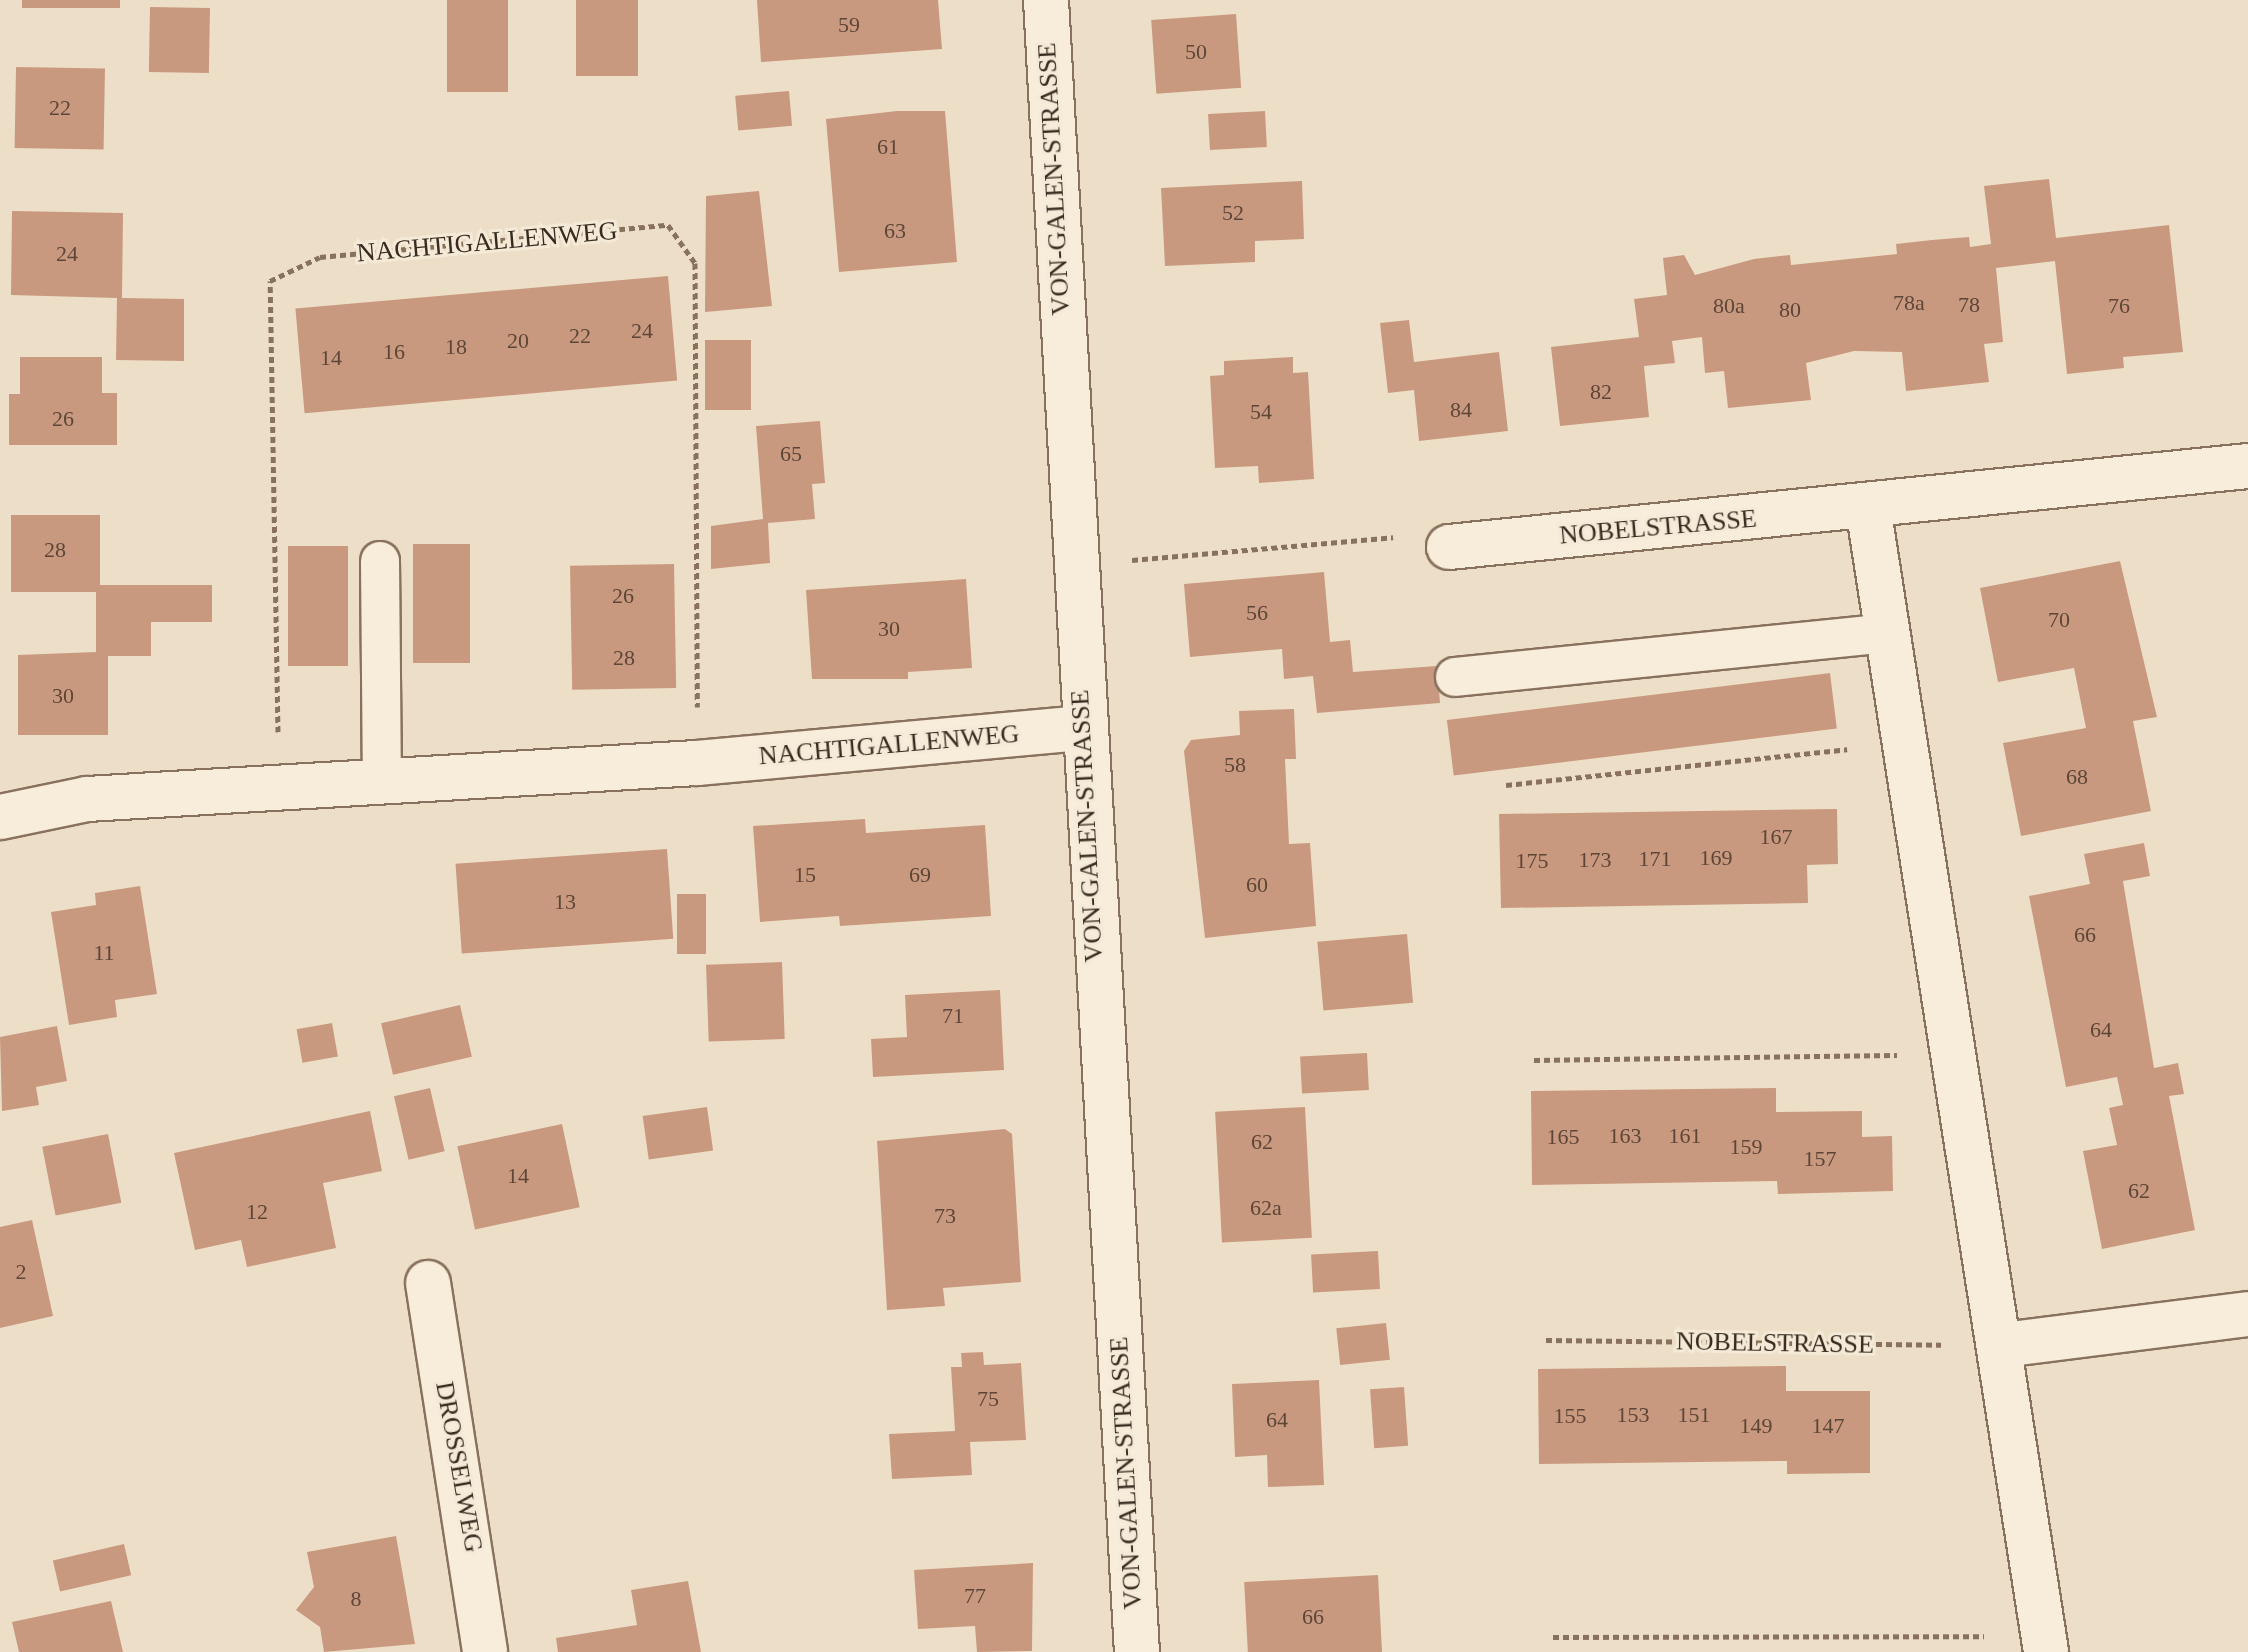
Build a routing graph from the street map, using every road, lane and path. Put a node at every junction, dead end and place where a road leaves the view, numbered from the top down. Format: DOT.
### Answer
graph roads {
  1 [pos="1046,0"];
  2 [pos="2248,466"];
  3 [pos="1868,507"];
  4 [pos="1449,547"];
  5 [pos="380,561"];
  6 [pos="1072,565"];
  7 [pos="1888,633"];
  8 [pos="1455,677"];
  9 [pos="1080,728"];
  10 [pos="1906,743"];
  11 [pos="697,763"];
  12 [pos="382,780"];
  13 [pos="278,785"];
  14 [pos="1506,785"];
  15 [pos="0,817"];
  16 [pos="1955,1054"];
  17 [pos="1534,1060"];
  18 [pos="428,1283"];
  19 [pos="2248,1314"];
  20 [pos="1546,1340"];
  21 [pos="2003,1345"];
  22 [pos="1553,1637"];
  23 [pos="2045,1644"];
  24 [pos="485,1652"];
  25 [pos="1137,1652"];
  1 -- 6 [label="street, VON-GALEN-STRASSE"];
  2 -- 3 [label="street, NOBELSTRASSE"];
  3 -- 4 [label="street, NOBELSTRASSE"];
  3 -- 7 [label="street"];
  4 -- 6 [label="path"];
  5 -- 12 [label="lane"];
  6 -- 9 [label="street, VON-GALEN-STRASSE"];
  7 -- 8 [label="lane"];
  7 -- 10 [label="street"];
  9 -- 11 [label="street, NACHTIGALLENWEG"];
  9 -- 25 [label="street, VON-GALEN-STRASSE"];
  10 -- 14 [label="path"];
  10 -- 16 [label="street"];
  11 -- 12 [label="street, NACHTIGALLENWEG"];
  11 -- 13 [label="path, NACHTIGALLENWEG"];
  12 -- 13 [label="street, NACHTIGALLENWEG"];
  13 -- 15 [label="street, NACHTIGALLENWEG"];
  16 -- 17 [label="path"];
  16 -- 21 [label="street"];
  18 -- 24 [label="street, DROSSELWEG"];
  19 -- 21 [label="street"];
  20 -- 21 [label="path, NOBELSTRASSE"];
  21 -- 23 [label="street"];
  22 -- 23 [label="path"];
}
